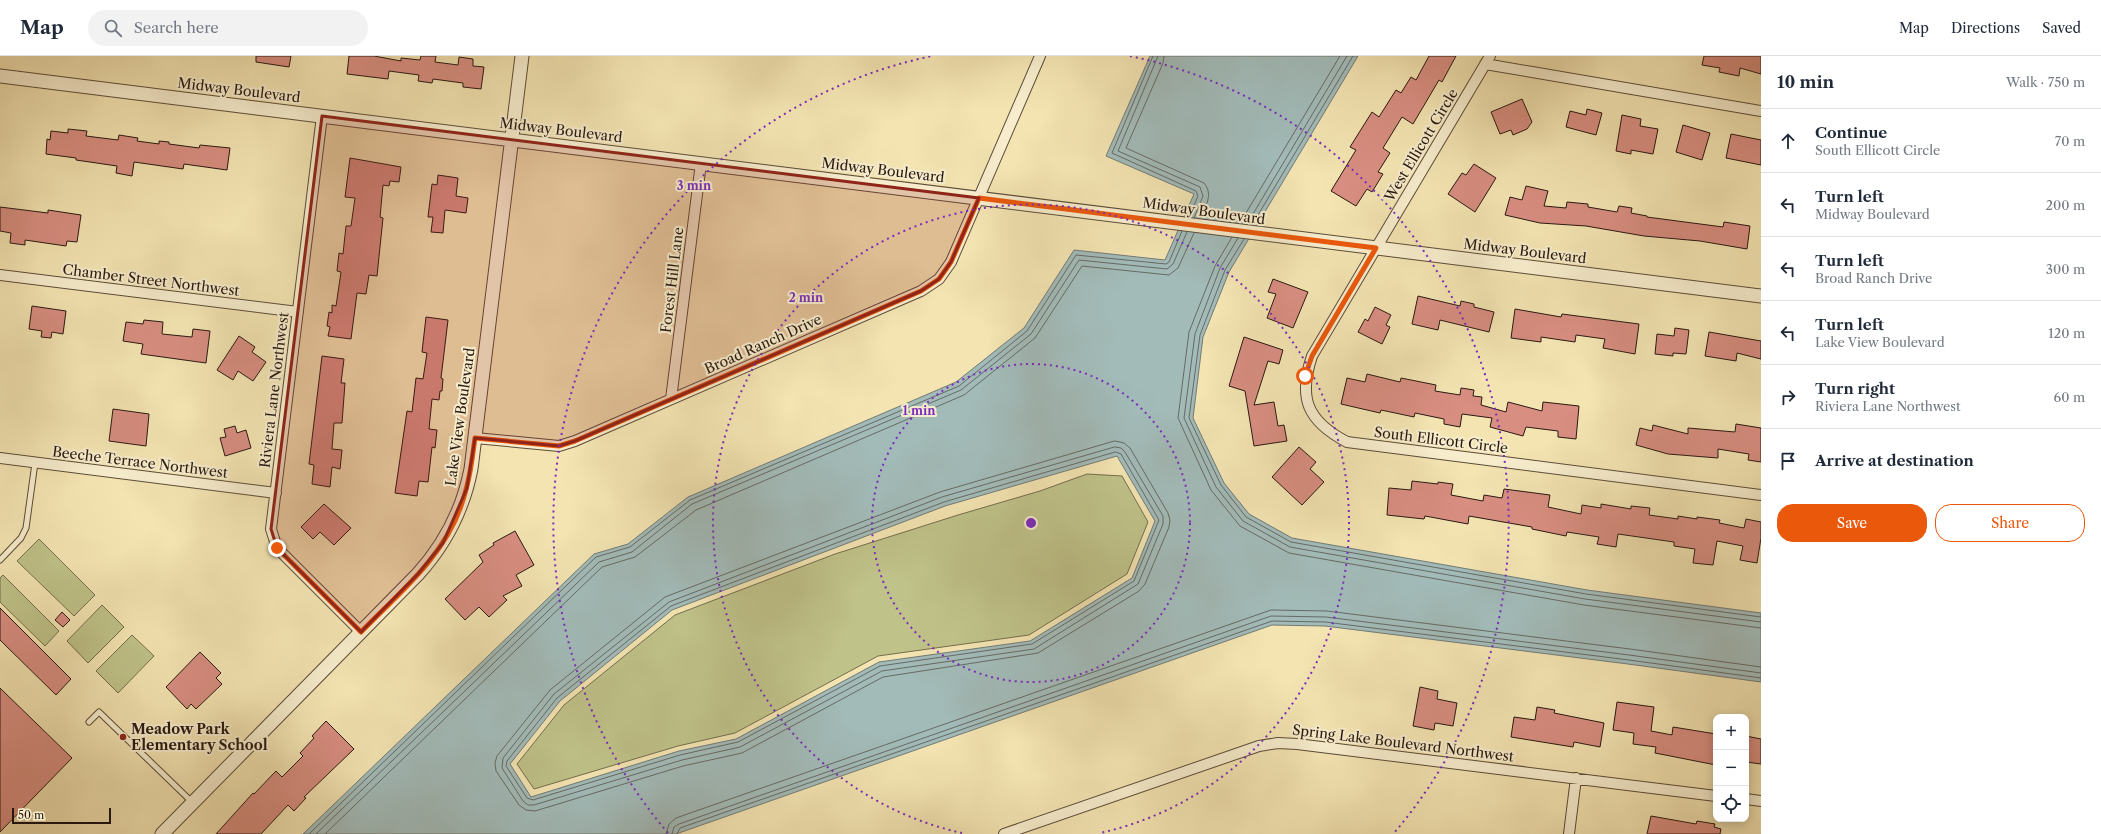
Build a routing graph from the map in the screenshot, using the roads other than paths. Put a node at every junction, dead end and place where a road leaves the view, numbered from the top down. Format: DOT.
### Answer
graph roads {
  1 [pos="522,56"];
  2 [pos="1040,56"];
  3 [pos="1488,60"];
  4 [pos="0,76"];
  5 [pos="1761,111"];
  6 [pos="322,116"];
  7 [pos="512,140"];
  8 [pos="701,164"];
  9 [pos="979,198"];
  10 [pos="1376,248"];
  11 [pos="0,275"];
  12 [pos="1761,296"];
  13 [pos="298,312"];
  14 [pos="671,400"];
  15 [pos="475,438"];
  16 [pos="0,458"];
  17 [pos="35,463"];
  18 [pos="276,493"];
  19 [pos="1761,494"];
  20 [pos="0,560"];
  21 [pos="361,632"];
  22 [pos="89,722"];
  23 [pos="1576,778"];
  24 [pos="1713,796"];
  25 [pos="1749,800"];
  26 [pos="1761,801"];
  27 [pos="193,803"];
  28 [pos="162,834"];
  29 [pos="1004,834"];
  30 [pos="1569,834"];
  1 -- 7 [label="street, Lake View Boulevard"];
  2 -- 9 [label="street, Broad Ranch Drive"];
  3 -- 5 [label="street"];
  3 -- 10 [label="street, West Ellicott Circle"];
  4 -- 6 [label="street, Midway Boulevard"];
  6 -- 7 [label="street, Midway Boulevard"];
  6 -- 13 [label="street, Riviera Lane Northwest"];
  7 -- 8 [label="street, Midway Boulevard"];
  7 -- 15 [label="street, Lake View Boulevard"];
  8 -- 9 [label="street, Midway Boulevard"];
  8 -- 14 [label="street, Forest Hill Lane"];
  9 -- 10 [label="street, Midway Boulevard"];
  9 -- 14 [label="street, Broad Ranch Drive"];
  10 -- 12 [label="street, Midway Boulevard"];
  10 -- 19 [label="street, South Ellicott Circle"];
  11 -- 13 [label="street, Chamber Street Northwest"];
  13 -- 18 [label="street, Riviera Lane Northwest"];
  14 -- 15 [label="street, Broad Ranch Drive"];
  15 -- 21 [label="street, Lake View Boulevard"];
  16 -- 17 [label="street, Beeche Terrace Northwest"];
  17 -- 18 [label="street, Beeche Terrace Northwest"];
  17 -- 20 [label="lane"];
  18 -- 21 [label="street, Riviera Lane Northwest"];
  21 -- 27 [label="street, Lake View Boulevard"];
  22 -- 27 [label="lane"];
  23 -- 24 [label="street, Spring Lake Boulevard Northwest"];
  23 -- 29 [label="street, Spring Lake Boulevard Northwest"];
  23 -- 30 [label="street"];
  25 -- 26 [label="street"];
  27 -- 28 [label="street, Lake View Boulevard"];
}
